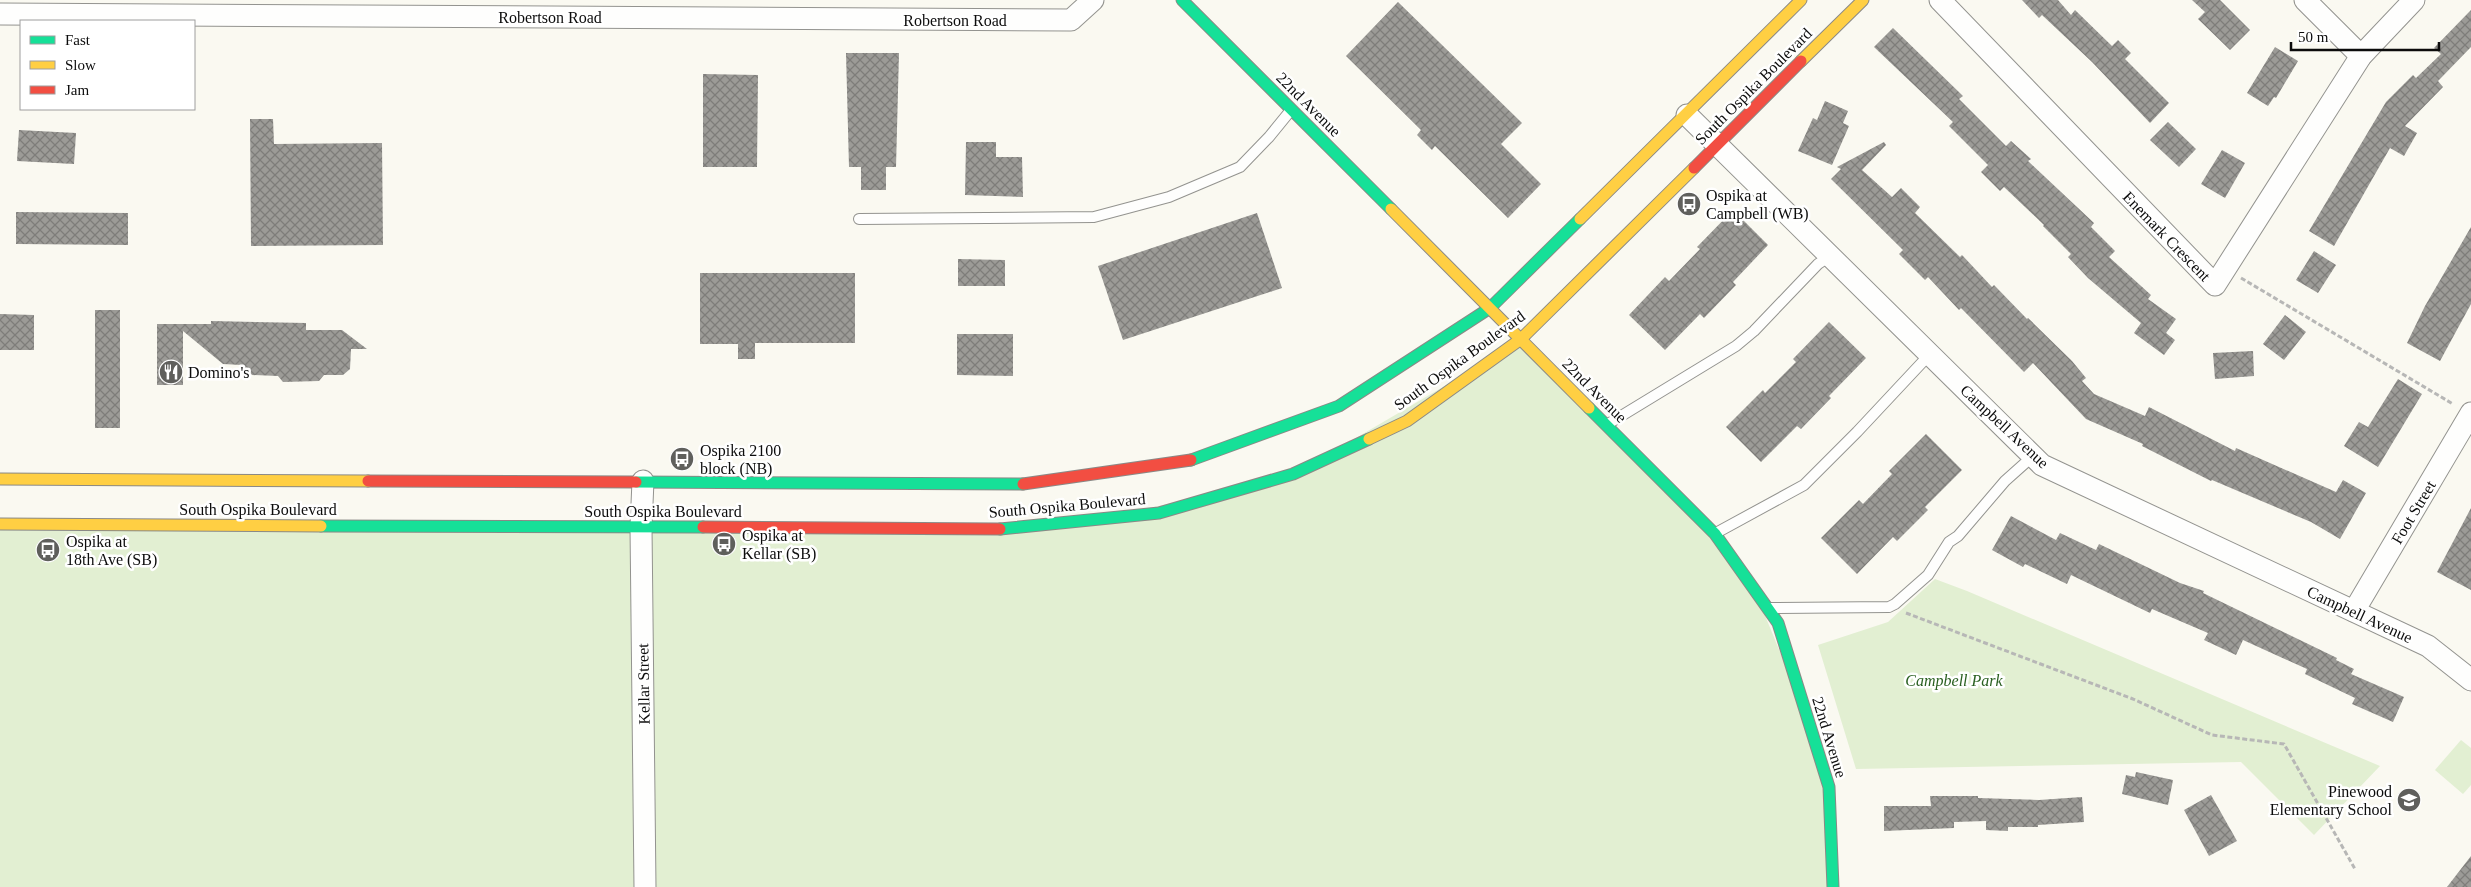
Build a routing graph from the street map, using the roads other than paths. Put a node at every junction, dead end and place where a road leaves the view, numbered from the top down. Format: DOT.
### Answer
graph roads {
  1 [pos="1093,0"];
  2 [pos="1182,0"];
  3 [pos="1801,0"];
  4 [pos="1862,0"];
  5 [pos="1940,0"];
  6 [pos="2305,0"];
  7 [pos="2414,0"];
  8 [pos="0,14"];
  9 [pos="2362,56"];
  10 [pos="1292,110"];
  11 [pos="1687,115"];
  12 [pos="1718,144"];
  13 [pos="859,219"];
  14 [pos="1830,256"];
  15 [pos="1490,308"];
  16 [pos="1521,339"];
  17 [pos="1930,354"];
  18 [pos="2471,414"];
  19 [pos="1607,425"];
  20 [pos="2032,456"];
  21 [pos="0,479"];
  22 [pos="643,481"];
  23 [pos="0,524"];
  24 [pos="641,527"];
  25 [pos="1715,534"];
  26 [pos="1767,608"];
  27 [pos="2354,611"];
  28 [pos="2471,680"];
  29 [pos="645,887"];
  30 [pos="1833,887"];
  1 -- 8 [label="street, Robertson Road"];
  2 -- 10 [label="main road, 22nd Avenue"];
  3 -- 11 [label="main road, South Ospika Boulevard"];
  4 -- 12 [label="main road, South Ospika Boulevard"];
  5 -- 9 [label="street, Enemark Crescent"];
  6 -- 9 [label="street"];
  7 -- 9 [label="street, Enemark Crescent"];
  10 -- 13 [label="lane"];
  10 -- 15 [label="main road, 22nd Avenue"];
  11 -- 12 [label="street, Campbell Avenue"];
  11 -- 15 [label="main road, South Ospika Boulevard"];
  12 -- 14 [label="street, Campbell Avenue"];
  12 -- 16 [label="main road, South Ospika Boulevard"];
  14 -- 17 [label="street, Campbell Avenue"];
  14 -- 19 [label="lane"];
  15 -- 16 [label="main road, 22nd Avenue"];
  15 -- 22 [label="main road, South Ospika Boulevard"];
  16 -- 19 [label="main road, 22nd Avenue"];
  16 -- 24 [label="main road, South Ospika Boulevard"];
  17 -- 20 [label="street, Campbell Avenue"];
  17 -- 25 [label="lane"];
  18 -- 27 [label="street, Foot Street"];
  19 -- 25 [label="main road, 22nd Avenue"];
  20 -- 26 [label="lane"];
  20 -- 27 [label="street, Campbell Avenue"];
  21 -- 22 [label="main road, South Ospika Boulevard"];
  22 -- 24 [label="street, Kellar Street"];
  23 -- 24 [label="main road, South Ospika Boulevard"];
  24 -- 29 [label="street, Kellar Street"];
  25 -- 26 [label="main road, 22nd Avenue"];
  26 -- 30 [label="main road, 22nd Avenue"];
  27 -- 28 [label="street, Campbell Avenue"];
}
